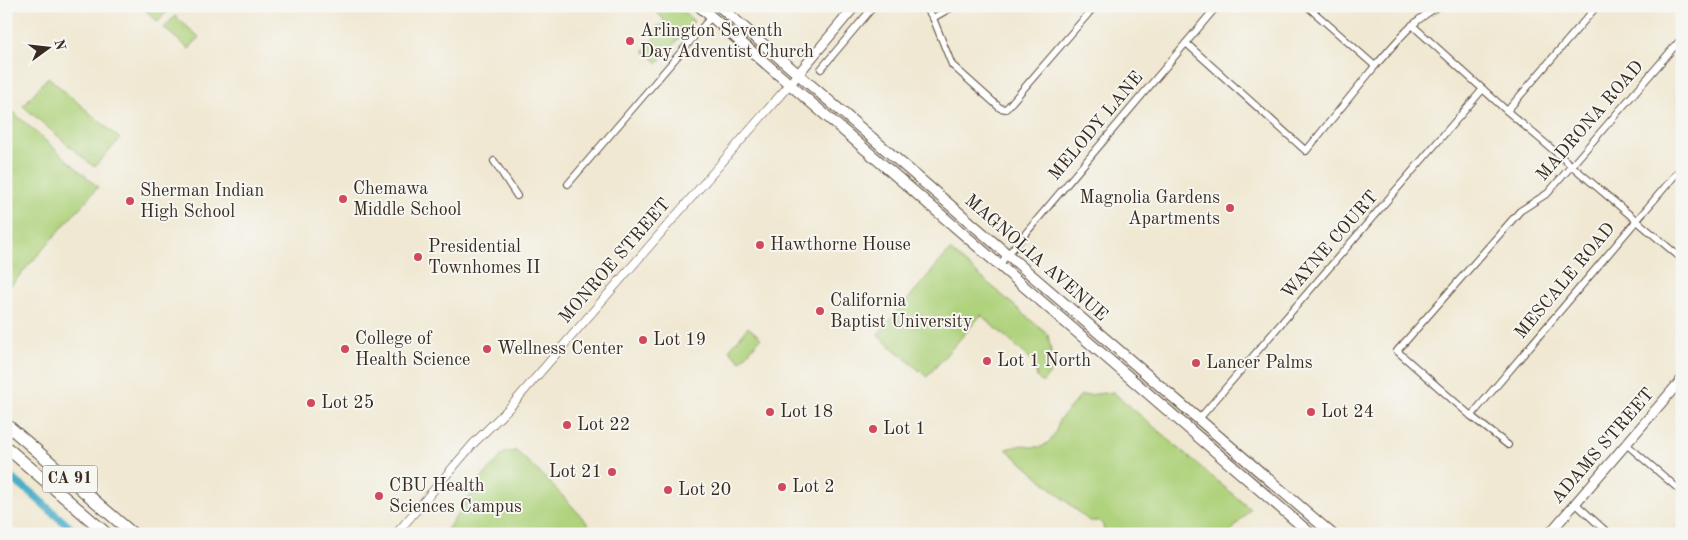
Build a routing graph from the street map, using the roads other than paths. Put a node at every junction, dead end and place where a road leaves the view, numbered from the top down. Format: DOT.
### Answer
graph roads {
  1 [pos="699,6"];
  2 [pos="719,6"];
  3 [pos="855,6"];
  4 [pos="874,6"];
  5 [pos="925,6"];
  6 [pos="954,6"];
  7 [pos="1096,6"];
  8 [pos="1217,6"];
  9 [pos="1307,6"];
  10 [pos="1440,6"];
  11 [pos="1597,6"];
  12 [pos="711,17"];
  13 [pos="933,18"];
  14 [pos="1412,25"];
  15 [pos="1682,38"];
  16 [pos="1186,43"];
  17 [pos="1376,66"];
  18 [pos="821,68"];
  19 [pos="798,75"];
  20 [pos="789,85"];
  21 [pos="1483,89"];
  22 [pos="1507,111"];
  23 [pos="494,161"];
  24 [pos="1571,165"];
  25 [pos="1682,167"];
  26 [pos="568,184"];
  27 [pos="517,196"];
  28 [pos="1636,220"];
  29 [pos="1008,254"];
  30 [pos="1682,259"];
  31 [pos="999,265"];
  32 [pos="1682,380"];
  33 [pos="1471,416"];
  34 [pos="1199,419"];
  35 [pos="6,424"];
  36 [pos="1191,430"];
  37 [pos="1626,444"];
  38 [pos="1508,445"];
  39 [pos="6,447"];
  40 [pos="1682,492"];
  41 [pos="1575,503"];
  42 [pos="107,534"];
  43 [pos="134,534"];
  44 [pos="396,534"];
  45 [pos="1312,534"];
  46 [pos="1332,534"];
  47 [pos="1549,534"];
  48 [pos="1610,534"];
  1 -- 12 [label="main road, MAGNOLIA AVENUE"];
  2 -- 19 [label="main road, MAGNOLIA AVENUE"];
  3 -- 19 [label="main road, MONROE STREET"];
  4 -- 18 [label="street"];
  5 -- 13 [label="street"];
  6 -- 13 [label="street"];
  7 -- 13 [label="street"];
  8 -- 16 [label="street, MELODY LANE"];
  9 -- 17 [label="street"];
  10 -- 14 [label="street"];
  11 -- 22 [label="street"];
  12 -- 20 [label="main road, MAGNOLIA AVENUE"];
  12 -- 26 [label="street"];
  14 -- 17 [label="street"];
  14 -- 21 [label="street"];
  15 -- 24 [label="street, MADRONA ROAD"];
  16 -- 17 [label="street"];
  16 -- 29 [label="street, MELODY LANE"];
  19 -- 20 [label="main road, MONROE STREET"];
  19 -- 29 [label="main road, MAGNOLIA AVENUE"];
  20 -- 31 [label="main road, MAGNOLIA AVENUE"];
  20 -- 44 [label="street, MONROE STREET"];
  21 -- 22 [label="street"];
  21 -- 34 [label="street, WAYNE COURT"];
  22 -- 24 [label="street"];
  23 -- 27 [label="street"];
  24 -- 28 [label="street"];
  24 -- 33 [label="street, MADRONA ROAD"];
  25 -- 28 [label="street, MESCALE ROAD"];
  28 -- 30 [label="street"];
  28 -- 33 [label="street, MESCALE ROAD"];
  29 -- 31 [label="street, MELODY LANE"];
  29 -- 34 [label="main road, MAGNOLIA AVENUE"];
  31 -- 36 [label="main road, MAGNOLIA AVENUE"];
  32 -- 37 [label="main road, ADAMS STREET"];
  33 -- 38 [label="street"];
  34 -- 36 [label="main road"];
  34 -- 46 [label="main road, MAGNOLIA AVENUE"];
  35 -- 43 [label="highway, CA 91"];
  36 -- 45 [label="main road, MAGNOLIA AVENUE"];
  37 -- 40 [label="street"];
  37 -- 41 [label="main road, ADAMS STREET"];
  39 -- 42 [label="highway, CA 91"];
  41 -- 47 [label="main road, ADAMS STREET"];
  41 -- 48 [label="street"];
}
